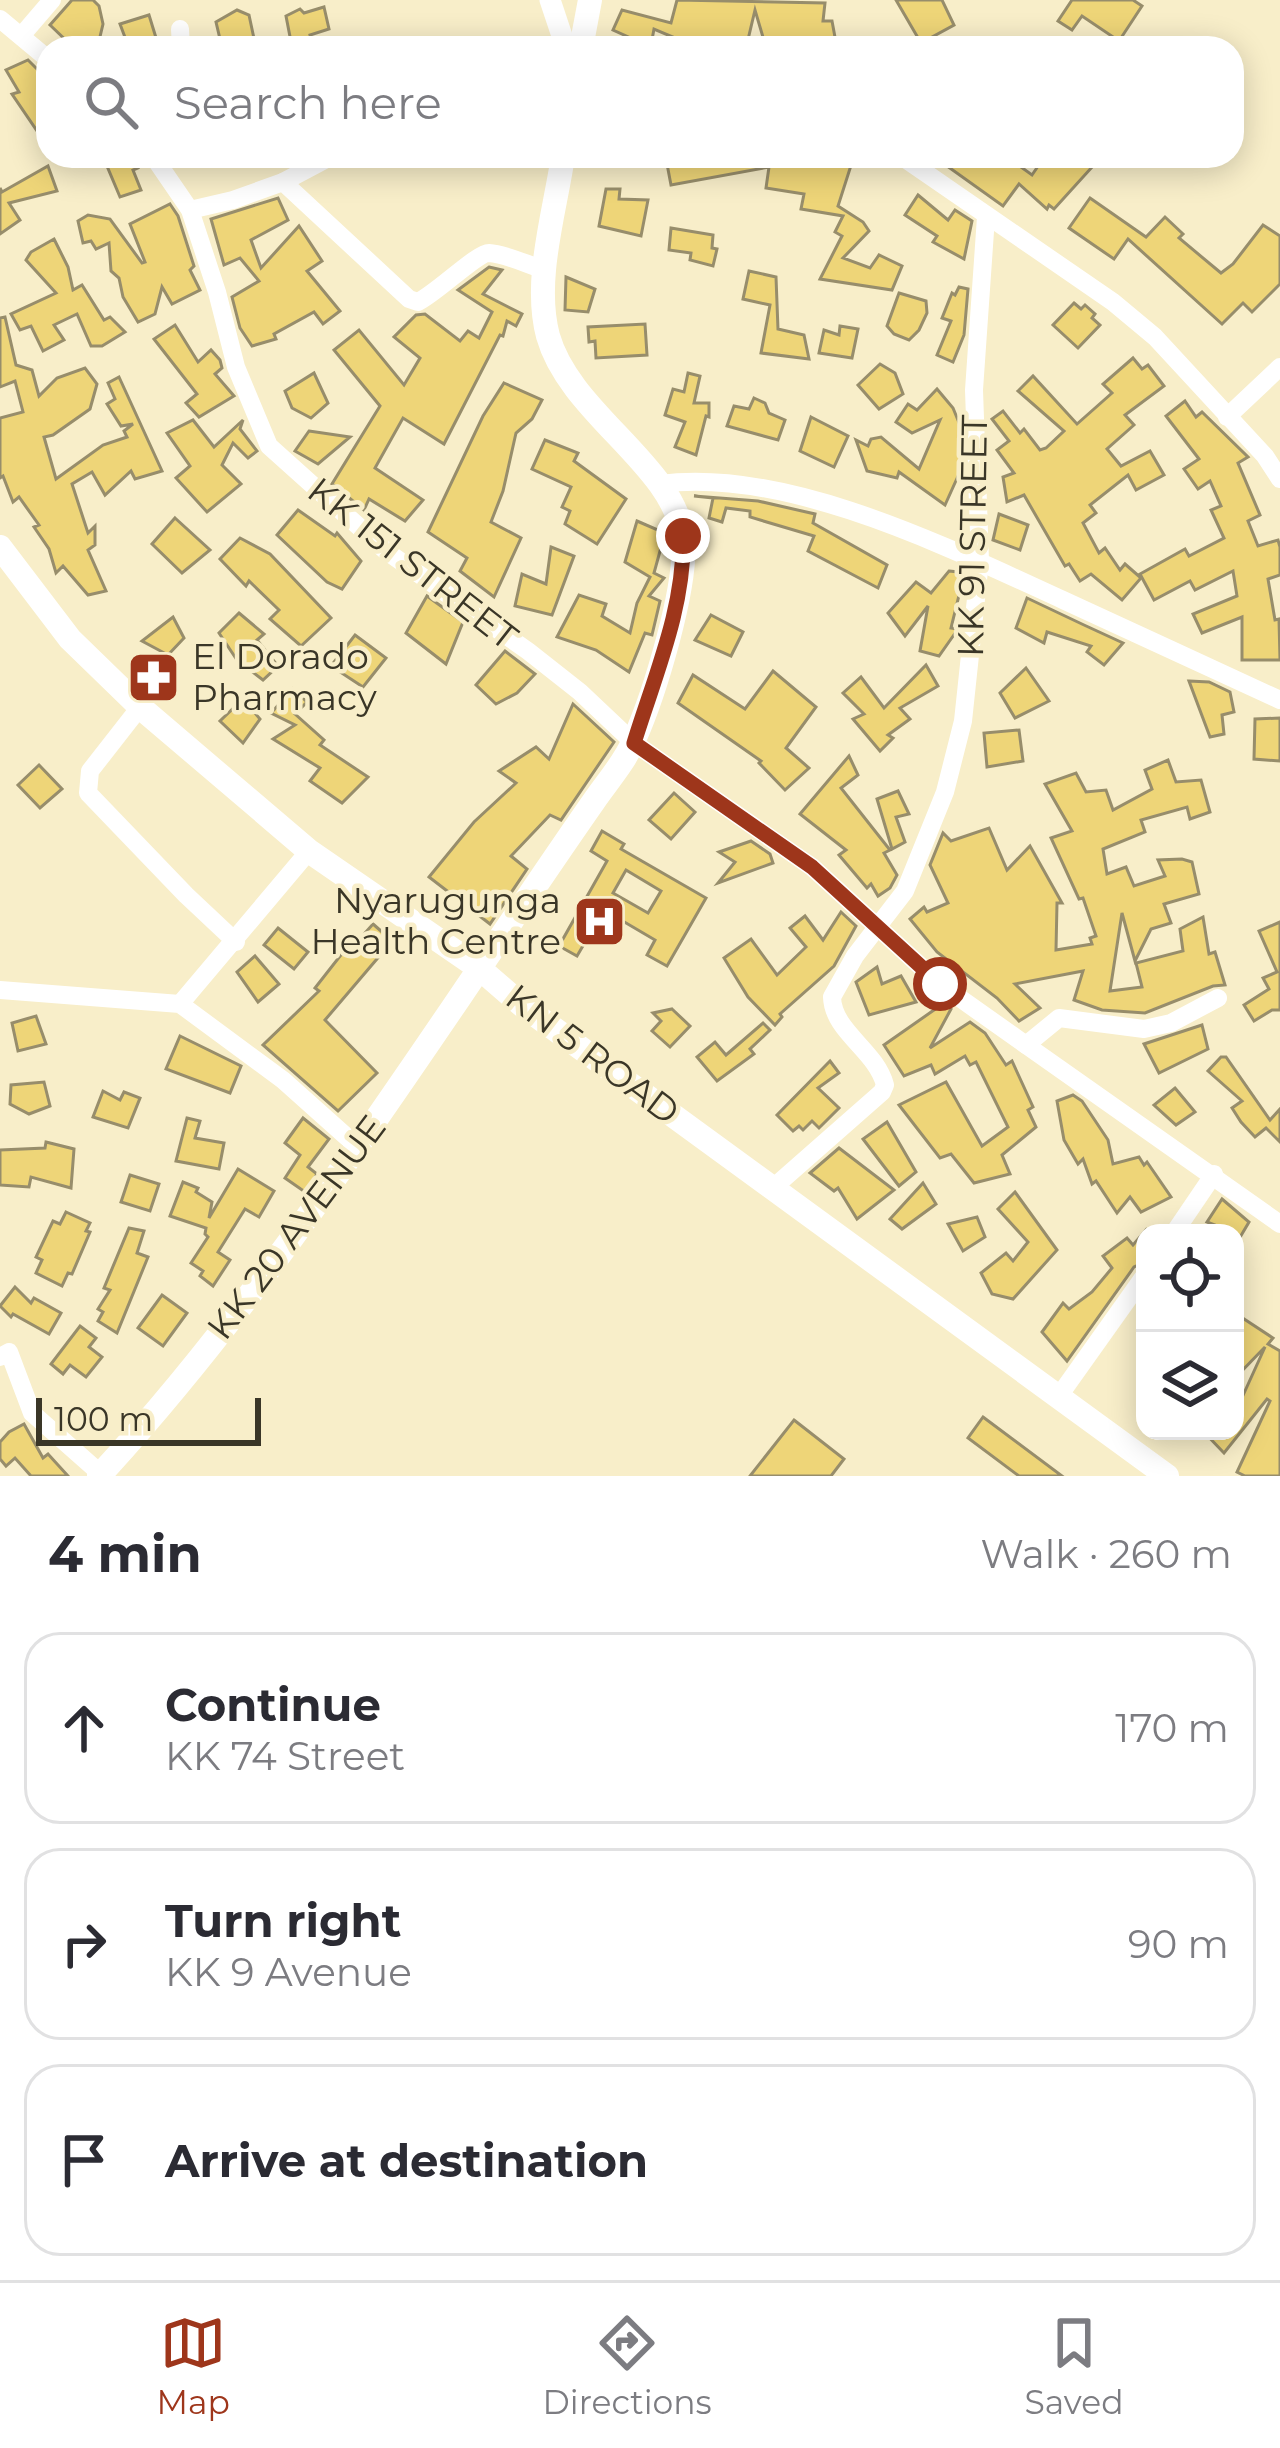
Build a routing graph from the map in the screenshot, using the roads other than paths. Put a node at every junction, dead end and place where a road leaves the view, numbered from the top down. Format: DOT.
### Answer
graph roads {
  1 [pos="52,0"];
  2 [pos="550,0"];
  3 [pos="590,0"];
  4 [pos="0,19"];
  5 [pos="22,35"];
  6 [pos="563,36"];
  7 [pos="571,36"];
  8 [pos="36,48"];
  9 [pos="161,168"];
  10 [pos="309,168"];
  11 [pos="561,168"];
  12 [pos="919,168"];
  13 [pos="283,182"];
  14 [pos="190,210"];
  15 [pos="986,217"];
  16 [pos="545,270"];
  17 [pos="1280,367"];
  18 [pos="1227,417"];
  19 [pos="1280,479"];
  20 [pos="660,484"];
  21 [pos="0,547"];
  22 [pos="980,562"];
  23 [pos="1280,700"];
  24 [pos="140,707"];
  25 [pos="634,743"];
  26 [pos="309,851"];
  27 [pos="879,928"];
  28 [pos="236,942"];
  29 [pos="479,968"];
  30 [pos="0,990"];
  31 [pos="1218,998"];
  32 [pos="180,1004"];
  33 [pos="1026,1045"];
  34 [pos="358,1147"];
  35 [pos="1214,1174"];
  36 [pos="774,1187"];
  37 [pos="1180,1224"];
  38 [pos="1280,1224"];
  39 [pos="1136,1287"];
  40 [pos="4,1355"];
  41 [pos="1059,1396"];
  42 [pos="100,1475"];
  43 [pos="1167,1476"];
  1 -- 5 [label="street"];
  2 -- 6 [label="street"];
  3 -- 7 [label="main road"];
  4 -- 5 [label="street"];
  5 -- 8 [label="street"];
  9 -- 14 [label="street, KK 151 STREET"];
  10 -- 13 [label="street"];
  11 -- 16 [label="main road"];
  12 -- 15 [label="street"];
  13 -- 14 [label="street"];
  13 -- 16 [label="street"];
  14 -- 25 [label="street, KK 151 STREET"];
  15 -- 18 [label="street"];
  15 -- 22 [label="street, KK 91 STREET"];
  16 -- 20 [label="main road"];
  17 -- 18 [label="street"];
  18 -- 19 [label="street"];
  20 -- 22 [label="street"];
  20 -- 25 [label="main road, KK 20 AVENUE"];
  21 -- 24 [label="main road, KN 5 ROAD"];
  22 -- 23 [label="street"];
  22 -- 27 [label="street, KK 91 STREET"];
  24 -- 26 [label="main road, KN 5 ROAD"];
  24 -- 28 [label="street"];
  25 -- 27 [label="street, KK 151 STREET"];
  25 -- 29 [label="main road, KK 20 AVENUE"];
  26 -- 28 [label="street"];
  26 -- 29 [label="main road, KN 5 ROAD"];
  27 -- 33 [label="street, KK 151 STREET"];
  27 -- 36 [label="street, KK 91 STREET"];
  28 -- 32 [label="street"];
  29 -- 34 [label="main road, KK 20 AVENUE"];
  29 -- 36 [label="main road, KN 5 ROAD"];
  30 -- 32 [label="street"];
  31 -- 33 [label="street"];
  32 -- 34 [label="street"];
  33 -- 35 [label="street, KK 151 STREET"];
  34 -- 42 [label="main road, KK 20 AVENUE"];
  35 -- 37 [label="street"];
  35 -- 38 [label="street, KK 151 STREET"];
  36 -- 41 [label="main road, KN 5 ROAD"];
  39 -- 41 [label="street"];
  40 -- 42 [label="street"];
  41 -- 43 [label="main road, KN 5 ROAD"];
}
